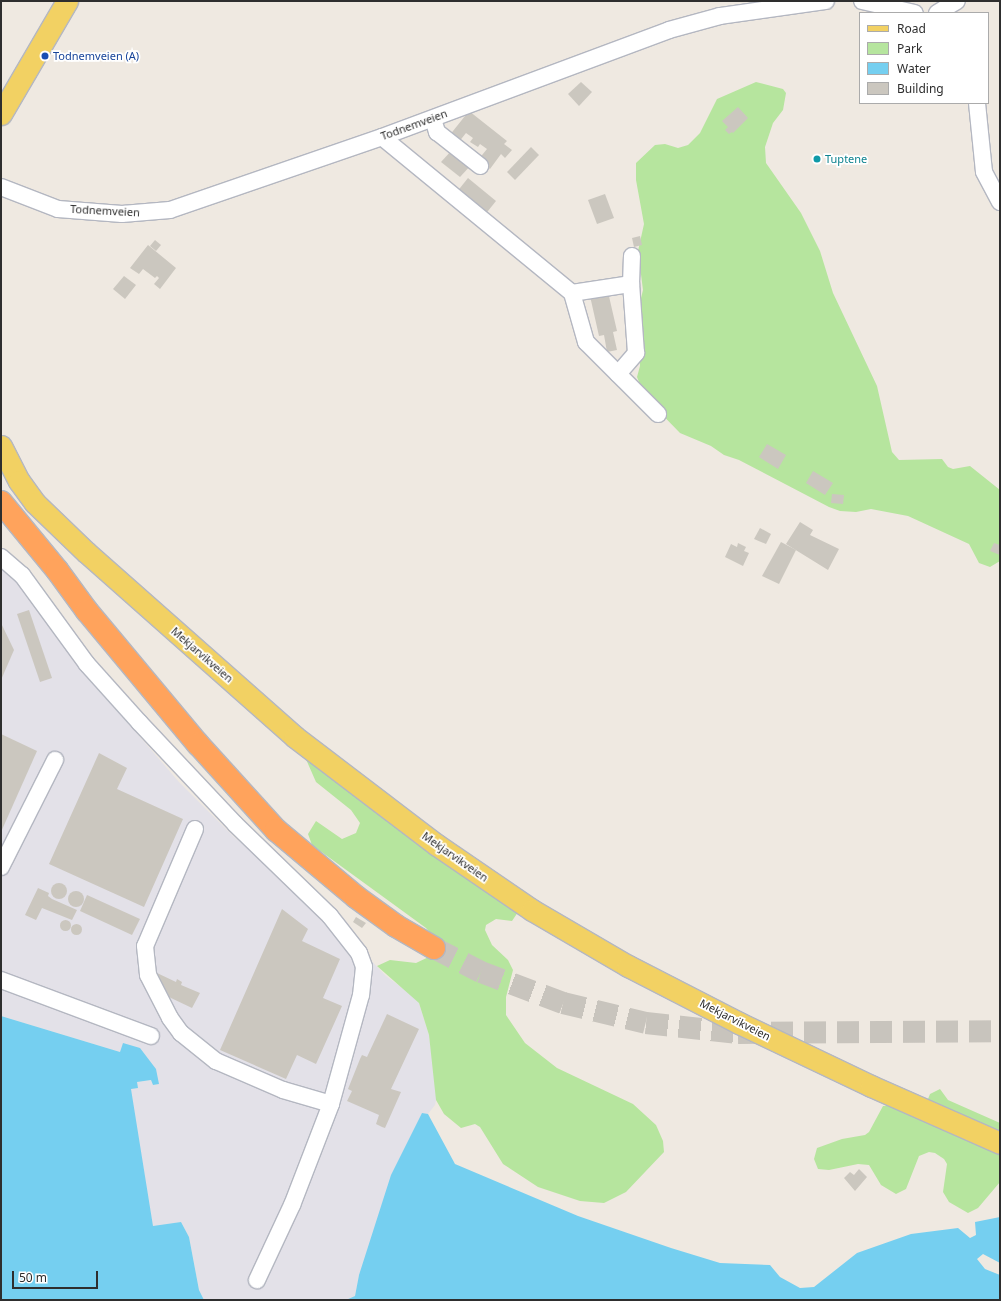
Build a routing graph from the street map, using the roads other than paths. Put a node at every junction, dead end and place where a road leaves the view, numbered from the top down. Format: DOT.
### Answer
graph roads {
  1 [pos="67,1"];
  2 [pos="826,1"];
  3 [pos="862,1"];
  4 [pos="957,1"];
  5 [pos="911,12"];
  6 [pos="940,12"];
  7 [pos="977,104"];
  8 [pos="1,114"];
  9 [pos="433,119"];
  10 [pos="382,137"];
  11 [pos="480,166"];
  12 [pos="1,187"];
  13 [pos="1000,202"];
  14 [pos="632,256"];
  15 [pos="631,284"];
  16 [pos="572,293"];
  17 [pos="618,374"];
  18 [pos="658,414"];
  19 [pos="1,446"];
  20 [pos="1,502"];
  21 [pos="1,518"];
  22 [pos="1,557"];
  23 [pos="87,611"];
  24 [pos="54,760"];
  25 [pos="195,829"];
  26 [pos="1,867"];
  27 [pos="434,948"];
  28 [pos="1,980"];
  29 [pos="151,1036"];
  30 [pos="331,1104"];
  31 [pos="1000,1144"];
  32 [pos="257,1280"];
  1 -- 8 [label="main road"];
  2 -- 9 [label="street, Todnemveien"];
  3 -- 5 [label="street"];
  4 -- 6 [label="street"];
  7 -- 13 [label="street"];
  9 -- 10 [label="street, Todnemveien"];
  9 -- 11 [label="street"];
  10 -- 12 [label="street, Todnemveien"];
  10 -- 16 [label="street"];
  14 -- 15 [label="street"];
  15 -- 16 [label="street"];
  15 -- 17 [label="street"];
  16 -- 17 [label="street"];
  17 -- 18 [label="street"];
  19 -- 31 [label="main road, Mekjarvikveien"];
  20 -- 23 [label="highway"];
  21 -- 23 [label="highway"];
  22 -- 30 [label="street"];
  23 -- 27 [label="highway"];
  24 -- 26 [label="street"];
  25 -- 30 [label="street"];
  28 -- 29 [label="street"];
  30 -- 32 [label="street"];
}
